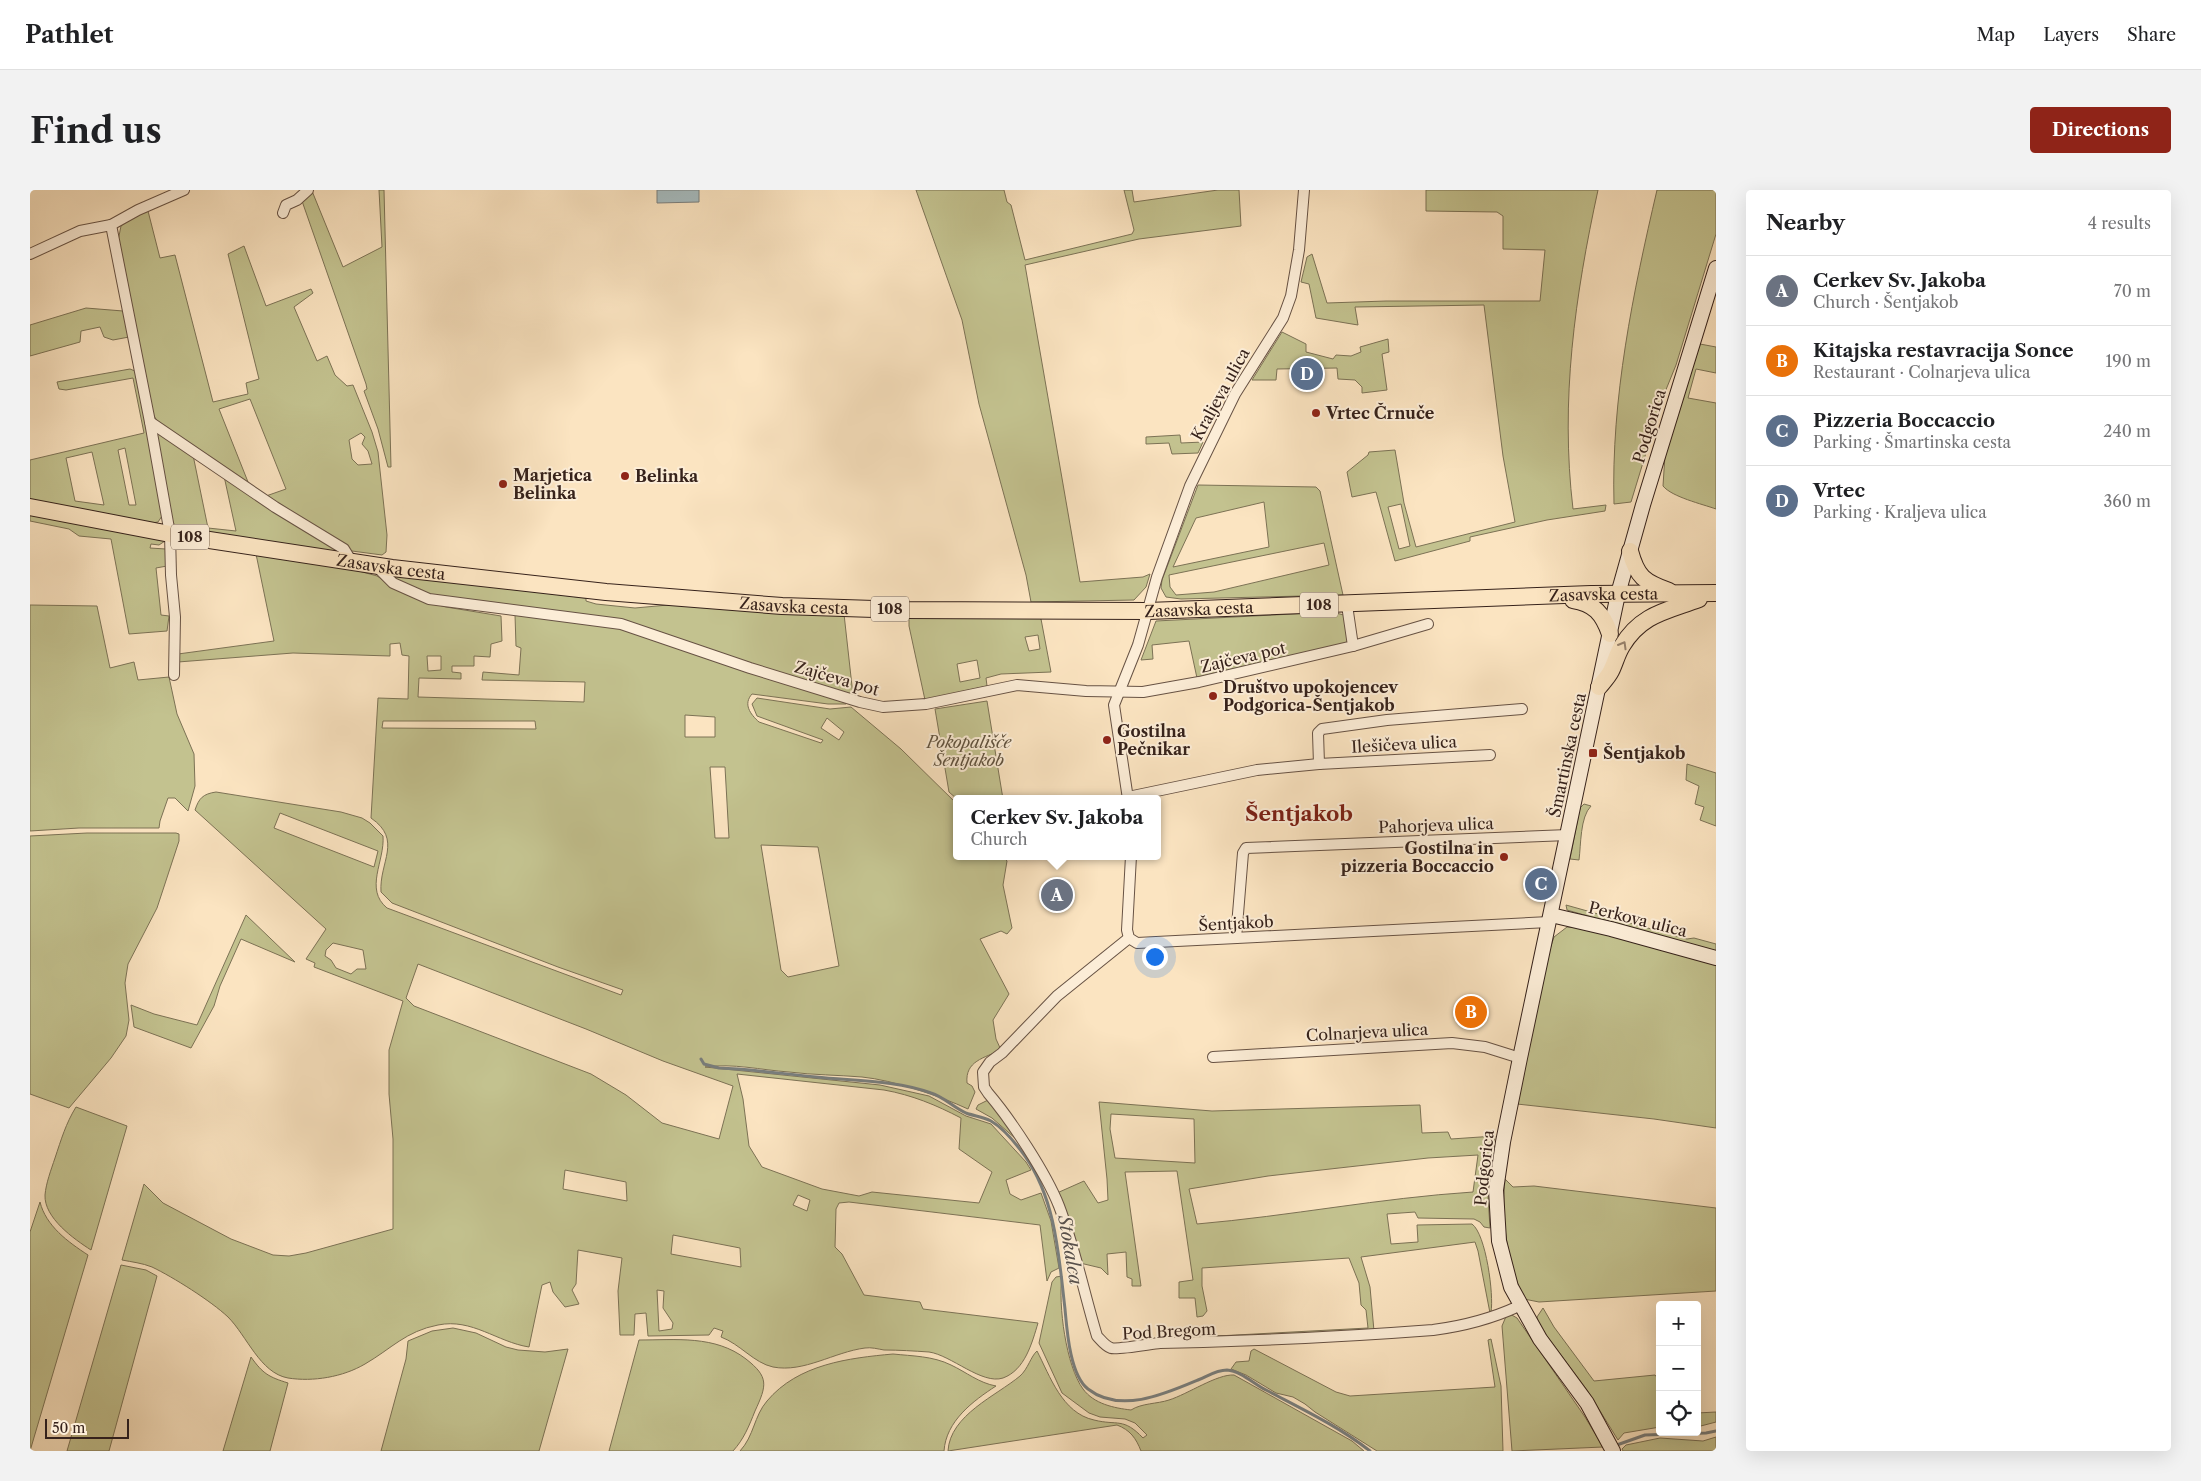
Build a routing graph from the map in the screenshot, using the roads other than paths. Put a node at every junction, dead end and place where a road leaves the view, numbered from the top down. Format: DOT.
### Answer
graph roads {
  1 [pos="184,190"];
  2 [pos="308,190"];
  3 [pos="1304,190"];
  4 [pos="283,213"];
  5 [pos="111,225"];
  6 [pos="30,254"];
  7 [pos="1716,268"];
  8 [pos="150,422"];
  9 [pos="30,506"];
  10 [pos="170,534"];
  11 [pos="1630,551"];
  12 [pos="352,562"];
  13 [pos="375,565"];
  14 [pos="1714,593"];
  15 [pos="1618,594"];
  16 [pos="1678,594"];
  17 [pos="1548,597"];
  18 [pos="1347,604"];
  19 [pos="1148,611"];
  20 [pos="1428,624"];
  21 [pos="1610,634"];
  22 [pos="1353,646"];
  23 [pos="174,675"];
  24 [pos="1599,686"];
  25 [pos="1120,693"];
  26 [pos="1522,709"];
  27 [pos="1490,755"];
  28 [pos="1319,764"];
  29 [pos="1128,795"];
  30 [pos="1142,795"];
  31 [pos="1568,835"];
  32 [pos="1131,860"];
  33 [pos="1550,918"];
  34 [pos="1129,938"];
  35 [pos="1236,938"];
  36 [pos="1716,958"];
  37 [pos="1213,1057"];
  38 [pos="1520,1058"];
  39 [pos="1520,1306"];
  40 [pos="1613,1451"];
  1 -- 5 [label="street"];
  2 -- 4 [label="street"];
  3 -- 19 [label="street, Kraljeva ulica"];
  5 -- 6 [label="street"];
  5 -- 8 [label="street"];
  7 -- 11 [label="main road, Podgorica"];
  8 -- 10 [label="street"];
  8 -- 12 [label="street"];
  9 -- 10 [label="main road, Zasavska cesta / 108"];
  10 -- 12 [label="main road, Zasavska cesta / 108"];
  10 -- 23 [label="street"];
  11 -- 15 [label="main road, Podgorica"];
  11 -- 16 [label="main road"];
  12 -- 13 [label="main road, Zasavska cesta / 108"];
  13 -- 19 [label="main road, Zasavska cesta / 108"];
  13 -- 25 [label="street, Zajčeva pot"];
  14 -- 16 [label="main road, Zasavska cesta / 108"];
  24 -- 14 [label="main road, one-way"];
  15 -- 16 [label="main road, Zasavska cesta / 108"];
  15 -- 17 [label="main road, Zasavska cesta / 108"];
  15 -- 21 [label="main road, Šmartinska cesta"];
  17 -- 18 [label="main road, Zasavska cesta / 108"];
  17 -- 21 [label="main road"];
  18 -- 19 [label="main road, Zasavska cesta / 108"];
  18 -- 22 [label="street"];
  19 -- 25 [label="street"];
  20 -- 22 [label="street, Zajčeva pot"];
  21 -- 24 [label="main road, Šmartinska cesta"];
  22 -- 25 [label="street, Zajčeva pot"];
  24 -- 31 [label="main road, Šmartinska cesta"];
  25 -- 29 [label="street"];
  26 -- 28 [label="street, Ilešičeva ulica"];
  27 -- 28 [label="street, Ilešičeva ulica"];
  28 -- 30 [label="street, Ilešičeva ulica"];
  31 -- 33 [label="main road, Šmartinska cesta"];
  31 -- 35 [label="street, Pahorjeva ulica"];
  32 -- 34 [label="street"];
  33 -- 35 [label="street, Šentjakob"];
  33 -- 36 [label="main road, Perkova ulica"];
  33 -- 38 [label="main road, Podgorica"];
  34 -- 35 [label="street, Šentjakob"];
  34 -- 39 [label="street, Pod Bregom"];
  37 -- 38 [label="street, Colnarjeva ulica"];
  38 -- 39 [label="main road, Podgorica"];
  39 -- 40 [label="main road, Podgorica"];
}
